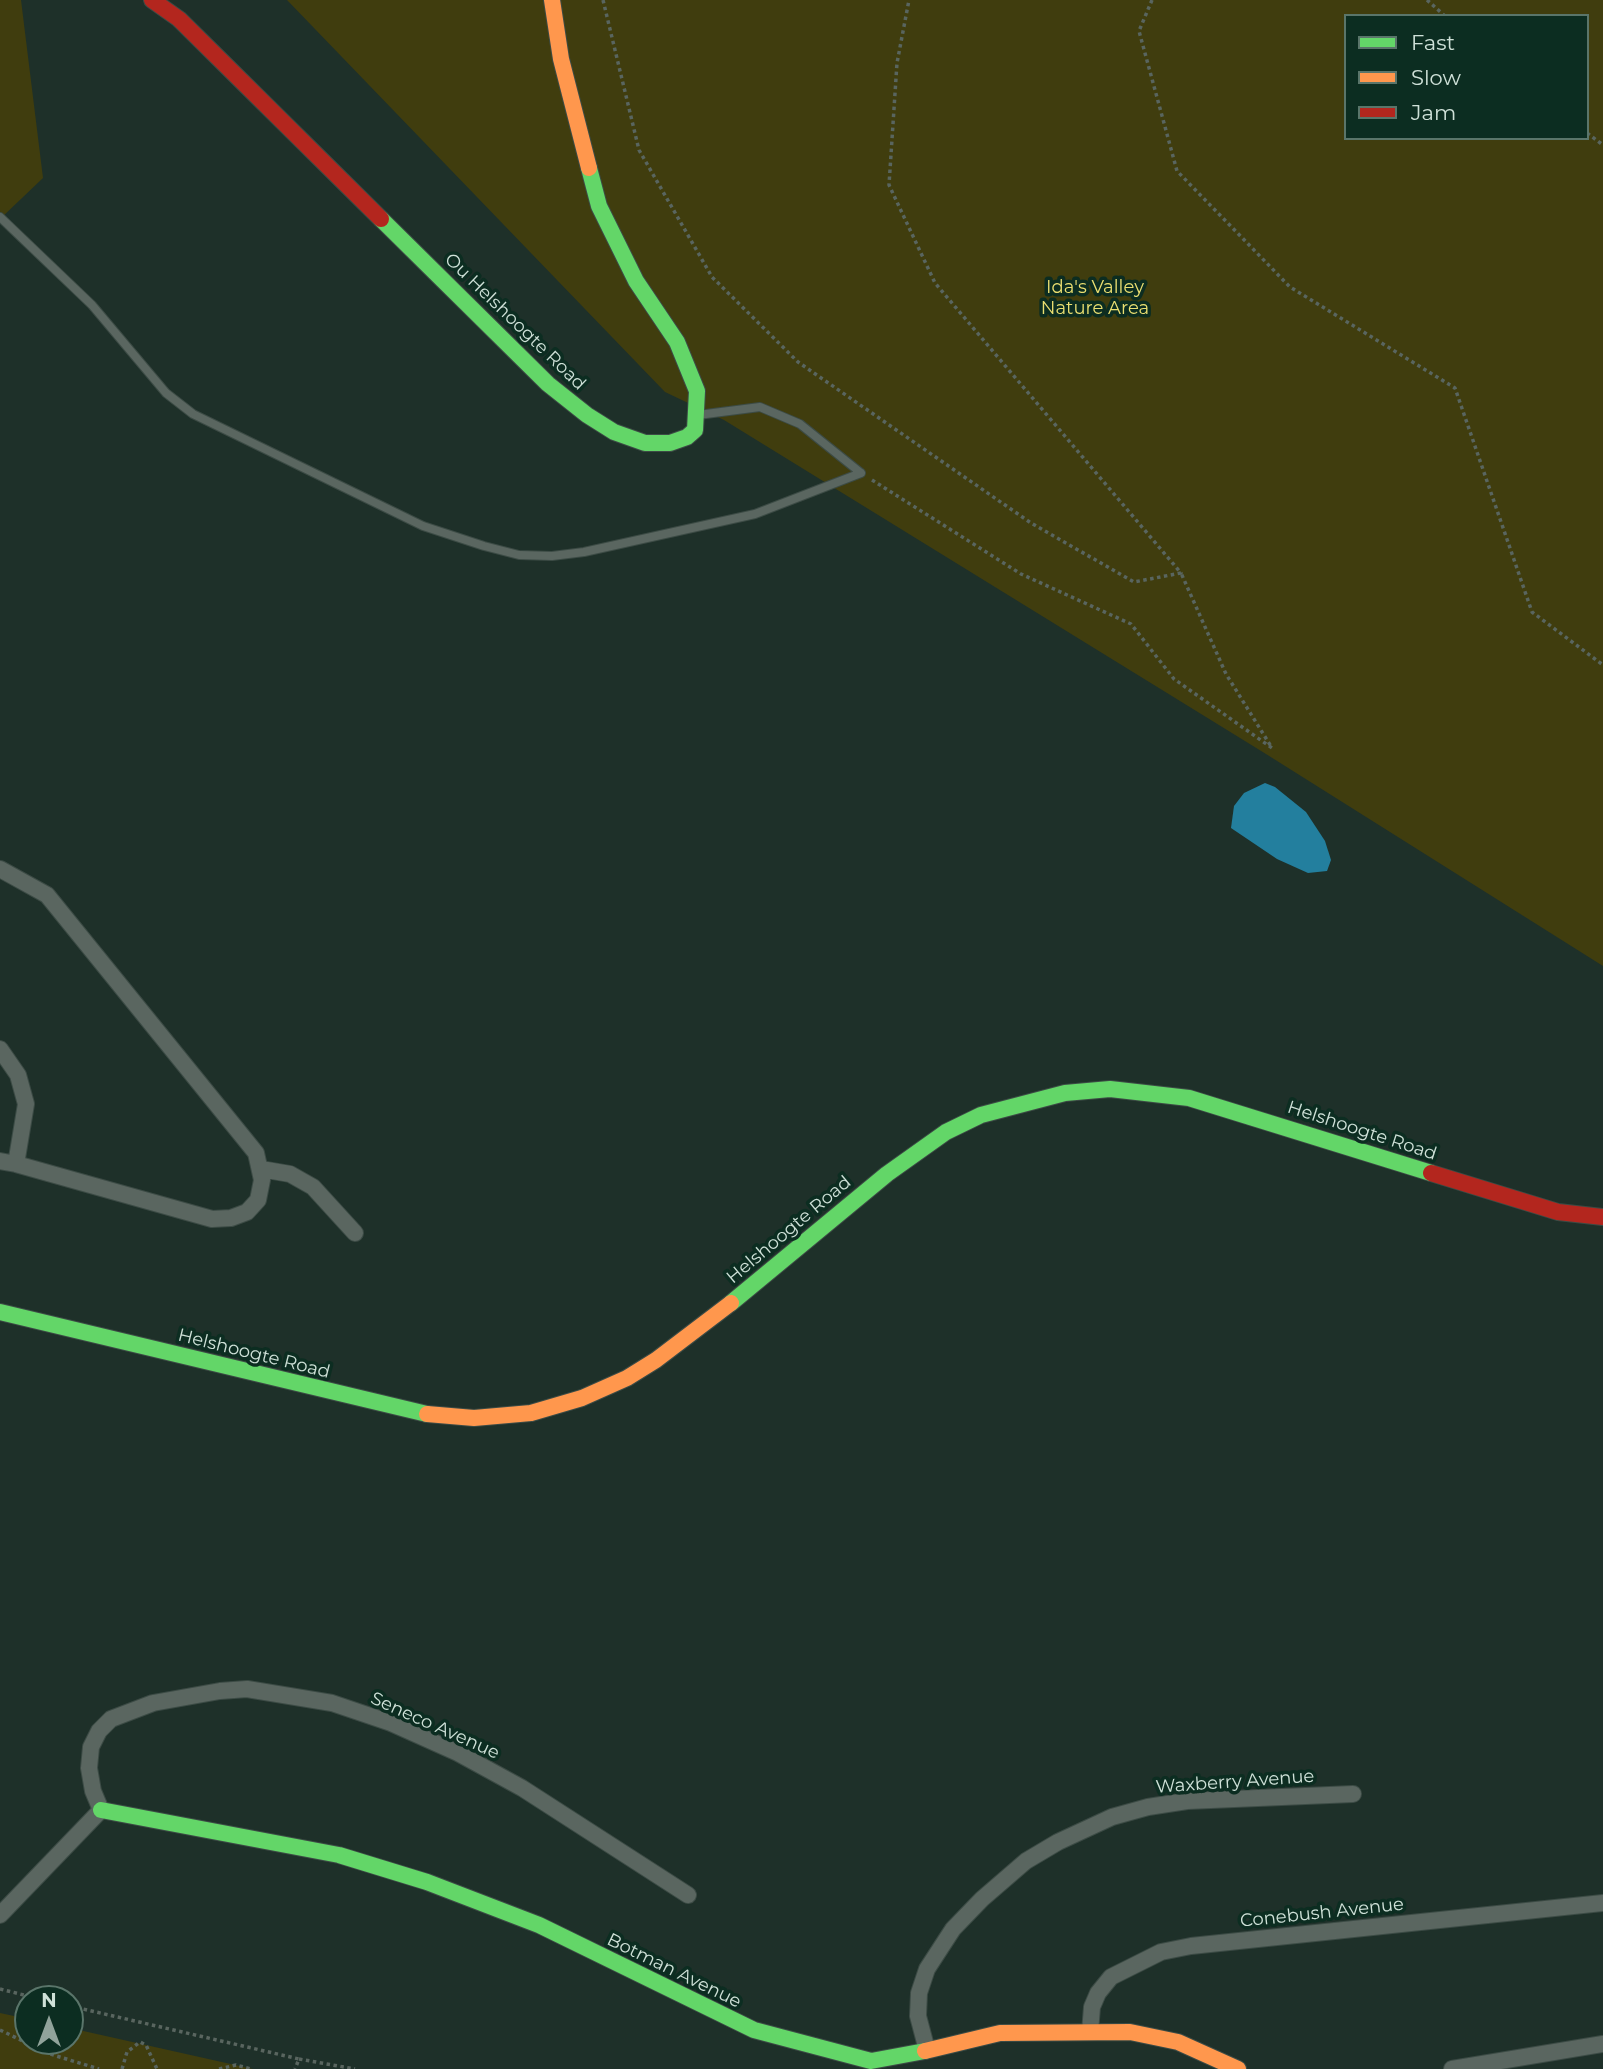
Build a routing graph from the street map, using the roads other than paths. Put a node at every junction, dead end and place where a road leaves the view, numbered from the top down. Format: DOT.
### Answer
graph roads {
  1 [pos="152,0"];
  2 [pos="552,0"];
  3 [pos="0,217"];
  4 [pos="698,415"];
  5 [pos="0,869"];
  6 [pos="0,1049"];
  7 [pos="8,1163"];
  8 [pos="261,1169"];
  9 [pos="1603,1217"];
  10 [pos="355,1233"];
  11 [pos="0,1312"];
  12 [pos="1353,1794"];
  13 [pos="101,1810"];
  14 [pos="688,1895"];
  15 [pos="1603,1903"];
  16 [pos="0,1915"];
  17 [pos="1090,2032"];
  18 [pos="1603,2043"];
  19 [pos="927,2050"];
  20 [pos="1238,2069"];
  21 [pos="1452,2069"];
  1 -- 4 [label="street, Ou Helshoogte Road"];
  2 -- 4 [label="street"];
  3 -- 4 [label="lane"];
  5 -- 8 [label="street"];
  6 -- 7 [label="street"];
  7 -- 8 [label="street"];
  8 -- 10 [label="street"];
  9 -- 11 [label="street, Helshoogte Road"];
  12 -- 19 [label="street, Waxberry Avenue"];
  13 -- 14 [label="street, Seneco Avenue"];
  13 -- 16 [label="street"];
  13 -- 19 [label="street, Botman Avenue"];
  15 -- 17 [label="street, Conebush Avenue"];
  17 -- 19 [label="street, Botman Avenue"];
  17 -- 20 [label="street, Botman Avenue"];
  18 -- 21 [label="street"];
}
